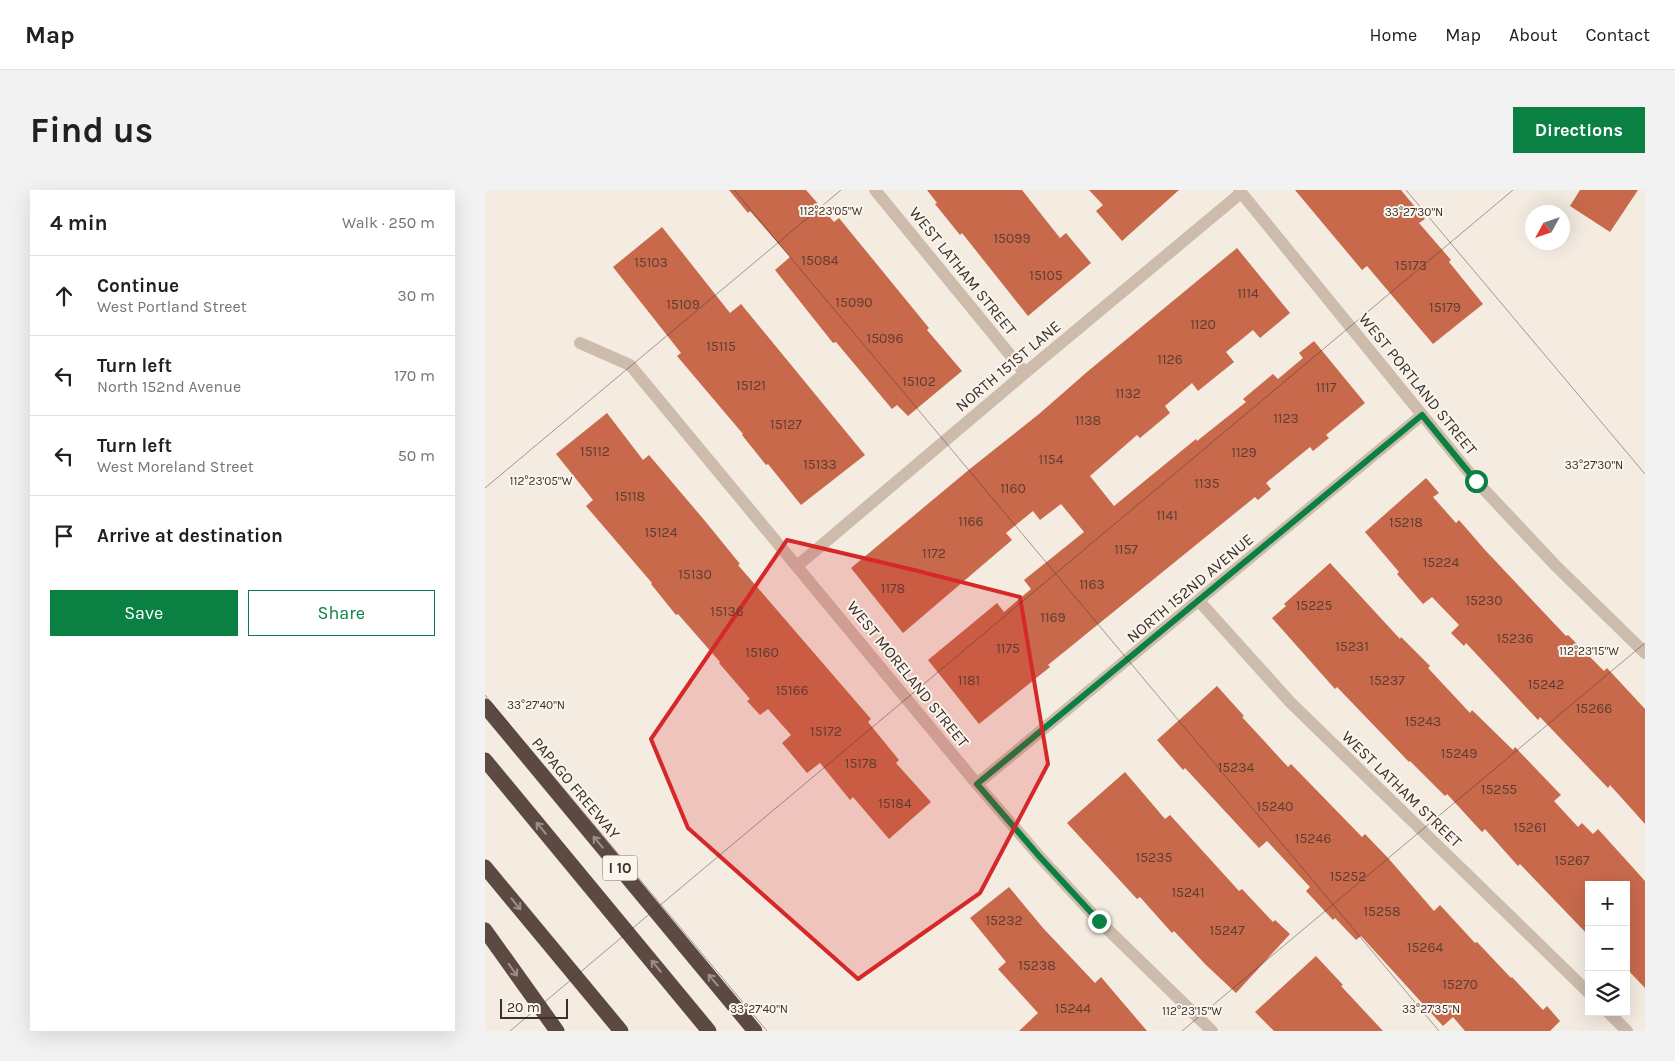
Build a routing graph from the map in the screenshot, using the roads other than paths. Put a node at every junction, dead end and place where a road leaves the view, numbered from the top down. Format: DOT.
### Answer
graph roads {
  1 [pos="875,190"];
  2 [pos="1240,192"];
  3 [pos="580,344"];
  4 [pos="1025,372"];
  5 [pos="1422,415"];
  6 [pos="797,566"];
  7 [pos="1199,601"];
  8 [pos="1643,647"];
  9 [pos="485,706"];
  10 [pos="485,760"];
  11 [pos="977,784"];
  12 [pos="485,867"];
  13 [pos="485,930"];
  14 [pos="1585,990"];
  15 [pos="1612,1016"];
  16 [pos="557,1031"];
  17 [pos="621,1031"];
  18 [pos="709,1031"];
  19 [pos="755,1031"];
  20 [pos="1212,1031"];
  21 [pos="1627,1031"];
  1 -- 4 [label="street, WEST LATHAM STREET"];
  2 -- 4 [label="street, NORTH 151ST LANE"];
  2 -- 5 [label="street, WEST PORTLAND STREET"];
  3 -- 6 [label="street, WEST MORELAND STREET"];
  4 -- 6 [label="street, NORTH 151ST LANE"];
  5 -- 7 [label="street, NORTH 152ND AVENUE"];
  5 -- 8 [label="street, WEST PORTLAND STREET"];
  6 -- 11 [label="street, WEST MORELAND STREET"];
  7 -- 11 [label="street, NORTH 152ND AVENUE"];
  7 -- 14 [label="street, WEST LATHAM STREET"];
  19 -- 9 [label="highway, PAPAGO FREEWAY / I 10, one-way"];
  18 -- 10 [label="highway, one-way"];
  11 -- 20 [label="street, WEST MORELAND STREET"];
  12 -- 17 [label="highway, one-way"];
  13 -- 16 [label="highway, one-way"];
  15 -- 21 [label="street"];
}
